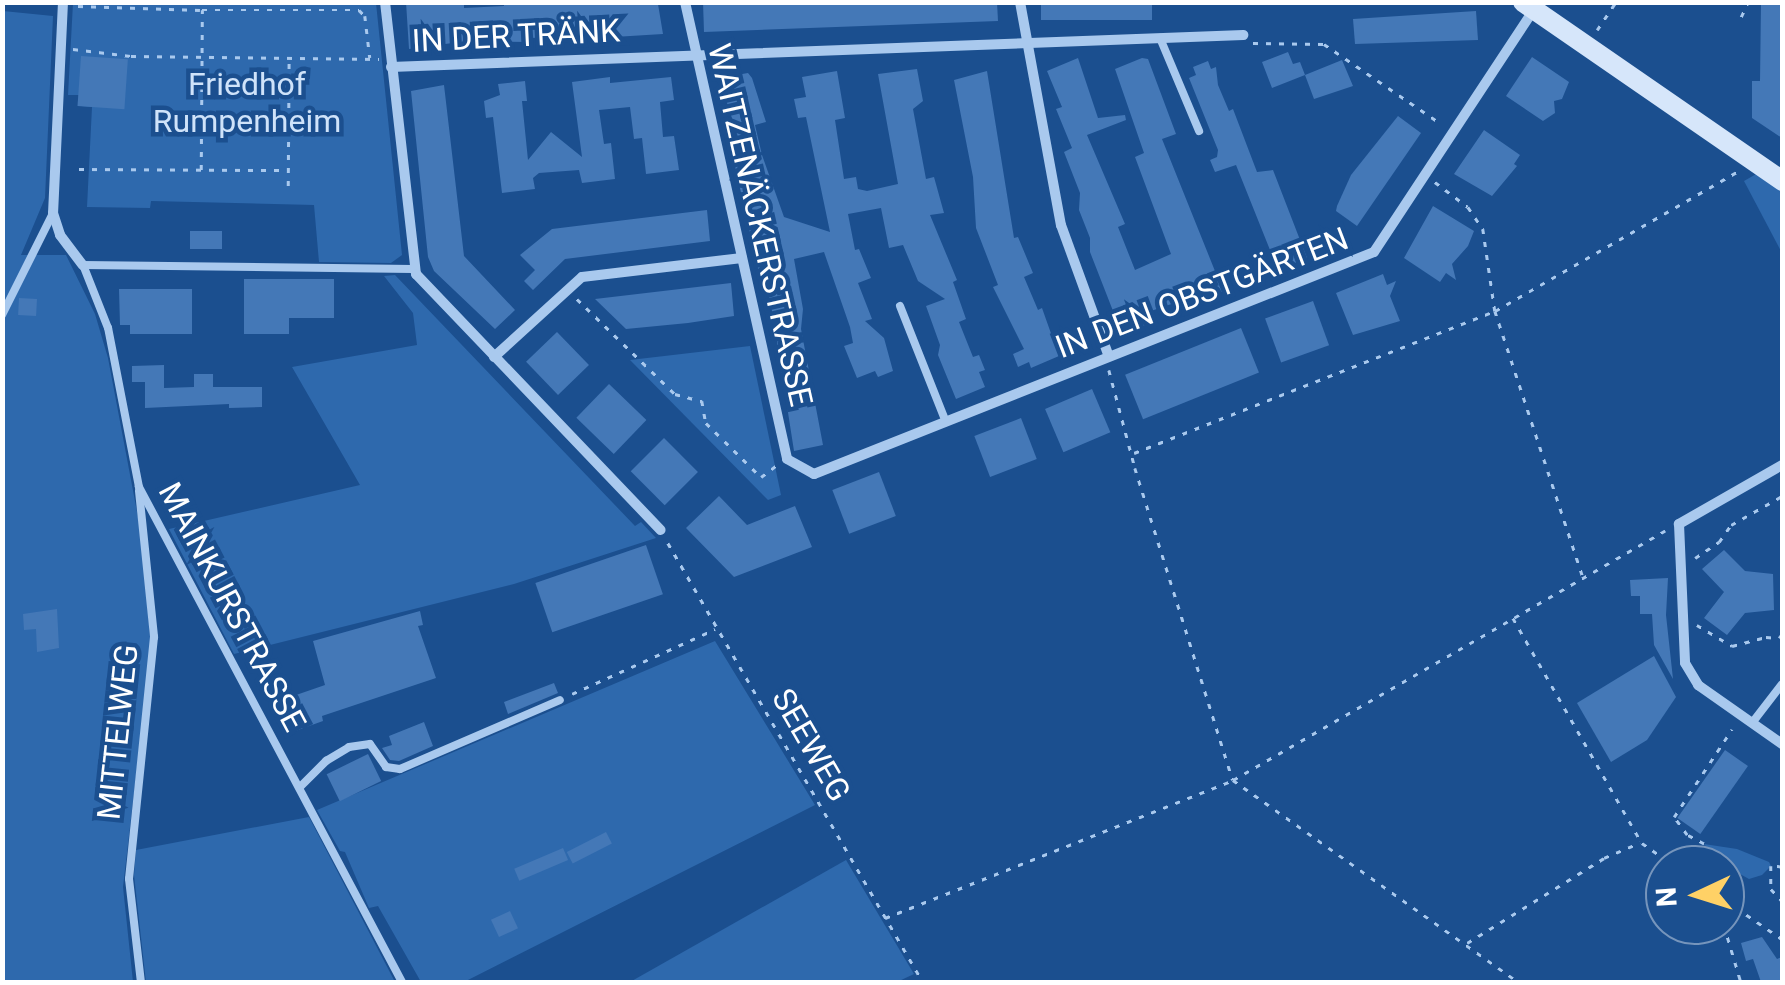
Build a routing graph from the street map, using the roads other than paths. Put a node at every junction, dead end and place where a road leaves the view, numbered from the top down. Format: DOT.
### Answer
graph roads {
  1 [pos="385,2"];
  2 [pos="685,2"];
  3 [pos="1020,2"];
  4 [pos="63,4"];
  5 [pos="1531,5"];
  6 [pos="1242,35"];
  7 [pos="1160,38"];
  8 [pos="1028,42"];
  9 [pos="696,53"];
  10 [pos="391,63"];
  11 [pos="1199,131"];
  12 [pos="1782,181"];
  13 [pos="53,213"];
  14 [pos="742,258"];
  15 [pos="83,266"];
  16 [pos="413,269"];
  17 [pos="900,306"];
  18 [pos="2,315"];
  19 [pos="1106,355"];
  20 [pos="494,358"];
  21 [pos="946,422"];
  22 [pos="786,459"];
  23 [pos="1782,465"];
  24 [pos="139,487"];
  25 [pos="661,530"];
  26 [pos="1782,684"];
  27 [pos="560,700"];
  28 [pos="1752,722"];
  29 [pos="1782,744"];
  30 [pos="300,787"];
  31 [pos="140,982"];
  32 [pos="402,982"];
  1 -- 10 [label="street"];
  2 -- 9 [label="street, WAITZENÄCKERSTRASSE"];
  3 -- 8 [label="street"];
  4 -- 13 [label="street"];
  5 -- 12 [label="street"];
  5 -- 19 [label="street, IN DEN OBSTGÄRTEN"];
  6 -- 7 [label="street, IN DER TRÄNK"];
  7 -- 8 [label="street, IN DER TRÄNK"];
  7 -- 11 [label="lane"];
  8 -- 9 [label="street, IN DER TRÄNK"];
  8 -- 19 [label="street"];
  9 -- 10 [label="street, IN DER TRÄNK"];
  9 -- 14 [label="street, WAITZENÄCKERSTRASSE"];
  10 -- 16 [label="street"];
  13 -- 15 [label="street, MAINKURSTRASSE"];
  13 -- 18 [label="lane"];
  14 -- 20 [label="street"];
  14 -- 22 [label="street, WAITZENÄCKERSTRASSE"];
  15 -- 16 [label="lane"];
  15 -- 24 [label="lane, MAINKURSTRASSE"];
  16 -- 20 [label="street"];
  17 -- 21 [label="lane"];
  19 -- 21 [label="street, IN DEN OBSTGÄRTEN"];
  20 -- 25 [label="street"];
  21 -- 22 [label="street, IN DEN OBSTGÄRTEN"];
  23 -- 28 [label="street"];
  24 -- 30 [label="lane, MAINKURSTRASSE"];
  24 -- 31 [label="lane, MITTELWEG"];
  26 -- 28 [label="lane"];
  27 -- 30 [label="lane"];
  28 -- 29 [label="street"];
  30 -- 32 [label="lane, MAINKURSTRASSE"];
}
